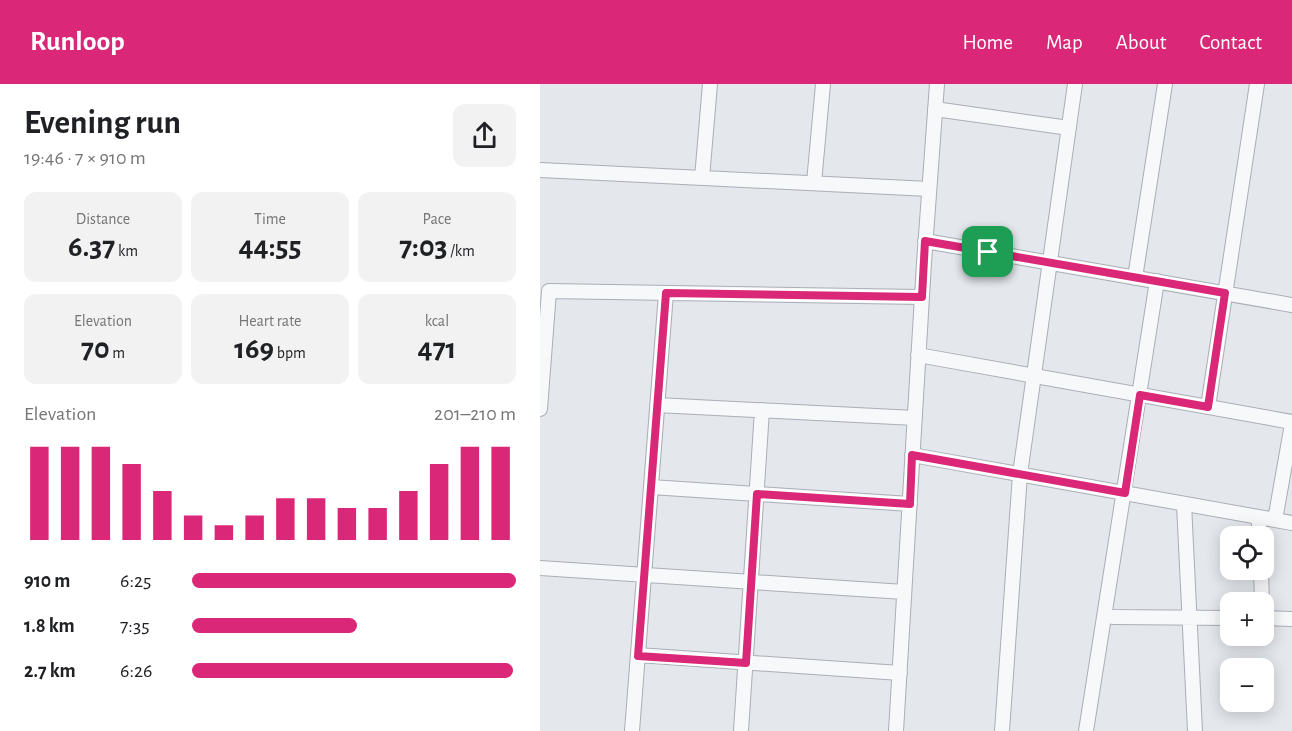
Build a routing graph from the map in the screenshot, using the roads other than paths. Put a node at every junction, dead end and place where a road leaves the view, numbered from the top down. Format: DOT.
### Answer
graph roads {
  1 [pos="710,84"];
  2 [pos="823,84"];
  3 [pos="937,84"];
  4 [pos="1075,84"];
  5 [pos="1165,84"];
  6 [pos="1257,84"];
  7 [pos="935,109"];
  8 [pos="1069,128"];
  9 [pos="540,170"];
  10 [pos="702,178"];
  11 [pos="814,183"];
  12 [pos="929,189"];
  13 [pos="925,241"];
  14 [pos="1050,263"];
  15 [pos="1135,278"];
  16 [pos="1157,281"];
  17 [pos="666,293"];
  18 [pos="1225,293"];
  19 [pos="922,297"];
  20 [pos="1292,305"];
  21 [pos="542,350"];
  22 [pos="918,355"];
  23 [pos="1034,376"];
  24 [pos="1140,395"];
  25 [pos="657,405"];
  26 [pos="1208,407"];
  27 [pos="540,409"];
  28 [pos="762,410"];
  29 [pos="915,418"];
  30 [pos="1292,423"];
  31 [pos="912,455"];
  32 [pos="1020,474"];
  33 [pos="651,487"];
  34 [pos="1125,493"];
  35 [pos="757,494"];
  36 [pos="910,504"];
  37 [pos="1184,504"];
  38 [pos="1259,517"];
  39 [pos="1275,520"];
  40 [pos="1292,523"];
  41 [pos="1259,526"];
  42 [pos="540,568"];
  43 [pos="644,575"];
  44 [pos="751,582"];
  45 [pos="904,592"];
  46 [pos="1113,616"];
  47 [pos="1190,617"];
  48 [pos="1220,618"];
  49 [pos="1274,618"];
  50 [pos="1292,619"];
  51 [pos="638,656"];
  52 [pos="746,663"];
  53 [pos="900,673"];
  54 [pos="632,731"];
  55 [pos="741,731"];
  56 [pos="896,731"];
  57 [pos="1002,731"];
  58 [pos="1086,731"];
  59 [pos="1195,731"];
  1 -- 10 [label="street"];
  2 -- 11 [label="street"];
  3 -- 7 [label="street"];
  4 -- 8 [label="street"];
  5 -- 15 [label="street"];
  6 -- 18 [label="street"];
  7 -- 8 [label="street"];
  7 -- 12 [label="street"];
  8 -- 14 [label="street"];
  9 -- 10 [label="street"];
  10 -- 11 [label="street"];
  11 -- 12 [label="street"];
  12 -- 13 [label="street"];
  13 -- 14 [label="street"];
  13 -- 19 [label="street"];
  14 -- 15 [label="street"];
  14 -- 23 [label="street"];
  15 -- 16 [label="street"];
  16 -- 18 [label="street"];
  16 -- 24 [label="street"];
  17 -- 19 [label="street"];
  17 -- 21 [label="street"];
  17 -- 25 [label="street"];
  18 -- 20 [label="street"];
  18 -- 26 [label="street"];
  19 -- 22 [label="street"];
  21 -- 27 [label="street"];
  22 -- 23 [label="street"];
  22 -- 29 [label="street"];
  23 -- 24 [label="street"];
  23 -- 32 [label="street"];
  24 -- 26 [label="street"];
  24 -- 34 [label="street"];
  25 -- 28 [label="street"];
  25 -- 33 [label="street"];
  26 -- 30 [label="street"];
  28 -- 29 [label="street"];
  28 -- 35 [label="street"];
  29 -- 31 [label="street"];
  30 -- 39 [label="street"];
  31 -- 32 [label="street"];
  31 -- 36 [label="street"];
  32 -- 34 [label="street"];
  32 -- 57 [label="street"];
  33 -- 35 [label="street"];
  33 -- 43 [label="street"];
  34 -- 37 [label="street"];
  34 -- 58 [label="street"];
  35 -- 36 [label="street"];
  35 -- 44 [label="street"];
  36 -- 45 [label="street"];
  37 -- 38 [label="street"];
  37 -- 47 [label="street"];
  38 -- 39 [label="street"];
  38 -- 41 [label="street"];
  39 -- 40 [label="street"];
  42 -- 43 [label="street"];
  43 -- 44 [label="street"];
  43 -- 51 [label="street"];
  44 -- 45 [label="street"];
  44 -- 52 [label="street"];
  45 -- 53 [label="street"];
  46 -- 47 [label="street"];
  47 -- 48 [label="street"];
  47 -- 59 [label="street"];
  49 -- 50 [label="street"];
  51 -- 52 [label="street"];
  51 -- 54 [label="street"];
  52 -- 53 [label="street"];
  52 -- 55 [label="street"];
  53 -- 56 [label="street"];
}
